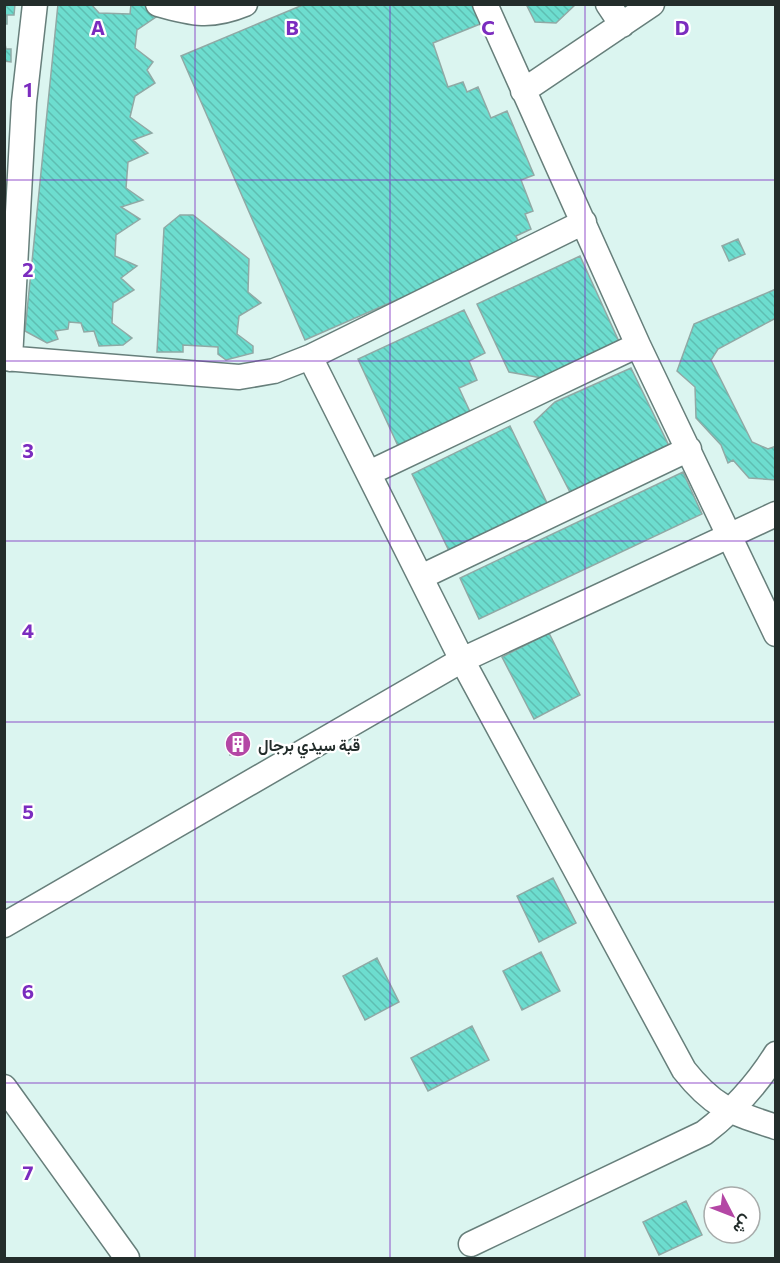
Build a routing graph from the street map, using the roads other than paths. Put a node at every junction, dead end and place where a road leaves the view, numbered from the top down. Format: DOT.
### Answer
graph roads {
  1 [pos="35,4"];
  2 [pos="158,4"];
  3 [pos="245,4"];
  4 [pos="485,4"];
  5 [pos="608,4"];
  6 [pos="652,4"];
  7 [pos="622,25"];
  8 [pos="523,91"];
  9 [pos="14,101"];
  10 [pos="584,222"];
  11 [pos="11,224"];
  12 [pos="638,345"];
  13 [pos="310,357"];
  14 [pos="8,359"];
  15 [pos="689,449"];
  16 [pos="369,473"];
  17 [pos="776,514"];
  18 [pos="730,536"];
  19 [pos="421,577"];
  20 [pos="776,634"];
  21 [pos="462,660"];
  22 [pos="4,925"];
  23 [pos="776,1054"];
  24 [pos="4,1087"];
  25 [pos="732,1112"];
  26 [pos="776,1127"];
  27 [pos="471,1244"];
  28 [pos="127,1258"];
  1 -- 9 [label="street"];
  2 -- 3 [label="street"];
  4 -- 8 [label="street"];
  5 -- 7 [label="street"];
  6 -- 7 [label="street"];
  7 -- 8 [label="street"];
  8 -- 10 [label="street"];
  9 -- 11 [label="street"];
  10 -- 12 [label="street"];
  10 -- 13 [label="street"];
  11 -- 14 [label="street"];
  12 -- 15 [label="street"];
  12 -- 16 [label="street"];
  13 -- 14 [label="street"];
  13 -- 16 [label="street"];
  15 -- 18 [label="street"];
  15 -- 19 [label="street"];
  16 -- 19 [label="street"];
  17 -- 18 [label="street"];
  18 -- 20 [label="street"];
  18 -- 21 [label="street"];
  19 -- 21 [label="street"];
  21 -- 22 [label="street"];
  21 -- 25 [label="street"];
  23 -- 25 [label="street"];
  24 -- 28 [label="street"];
  25 -- 26 [label="street"];
  25 -- 27 [label="street"];
}
